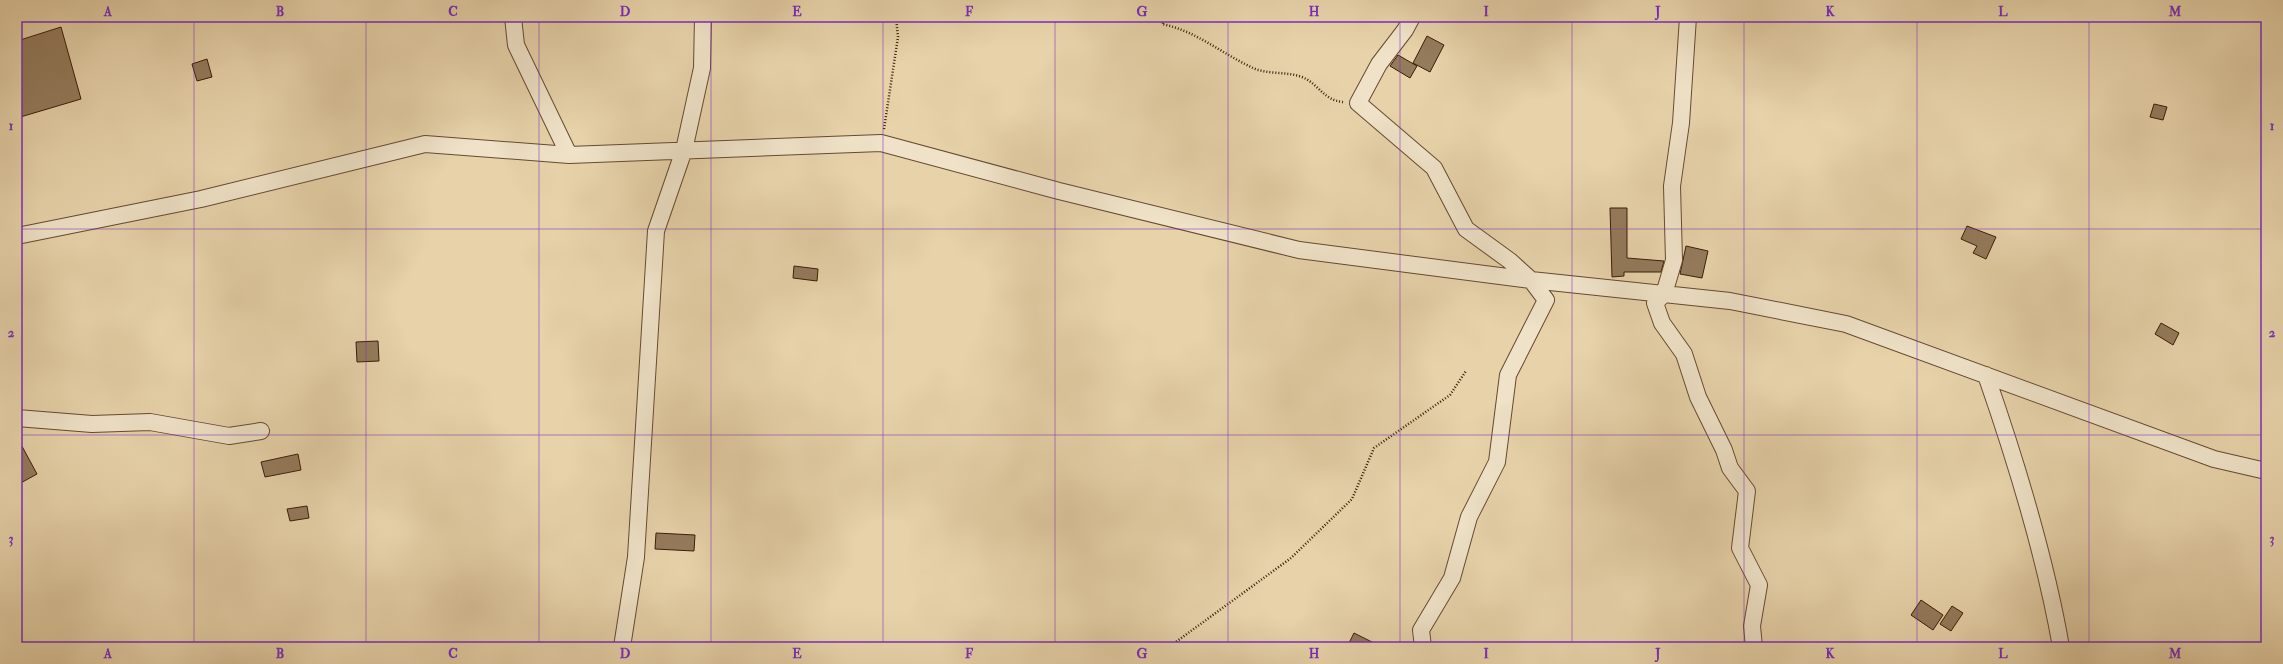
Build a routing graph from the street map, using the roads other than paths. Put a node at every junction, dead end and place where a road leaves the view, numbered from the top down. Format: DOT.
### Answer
graph roads {
  1 [pos="513,17"];
  2 [pos="703,17"];
  3 [pos="1412,17"];
  4 [pos="1688,17"];
  5 [pos="684,150"];
  6 [pos="569,155"];
  7 [pos="17,236"];
  8 [pos="1531,280"];
  9 [pos="1664,294"];
  10 [pos="1986,375"];
  11 [pos="17,418"];
  12 [pos="261,431"];
  13 [pos="2266,471"];
  14 [pos="622,647"];
  15 [pos="1423,647"];
  16 [pos="1754,647"];
  17 [pos="2061,647"];
  1 -- 6 [label="street"];
  2 -- 5 [label="street"];
  3 -- 8 [label="street"];
  4 -- 9 [label="street"];
  5 -- 6 [label="street"];
  5 -- 8 [label="street"];
  5 -- 14 [label="street"];
  6 -- 7 [label="street"];
  8 -- 9 [label="street"];
  8 -- 15 [label="street"];
  9 -- 10 [label="street"];
  9 -- 16 [label="street"];
  10 -- 13 [label="street"];
  10 -- 17 [label="street"];
  11 -- 12 [label="street"];
}
